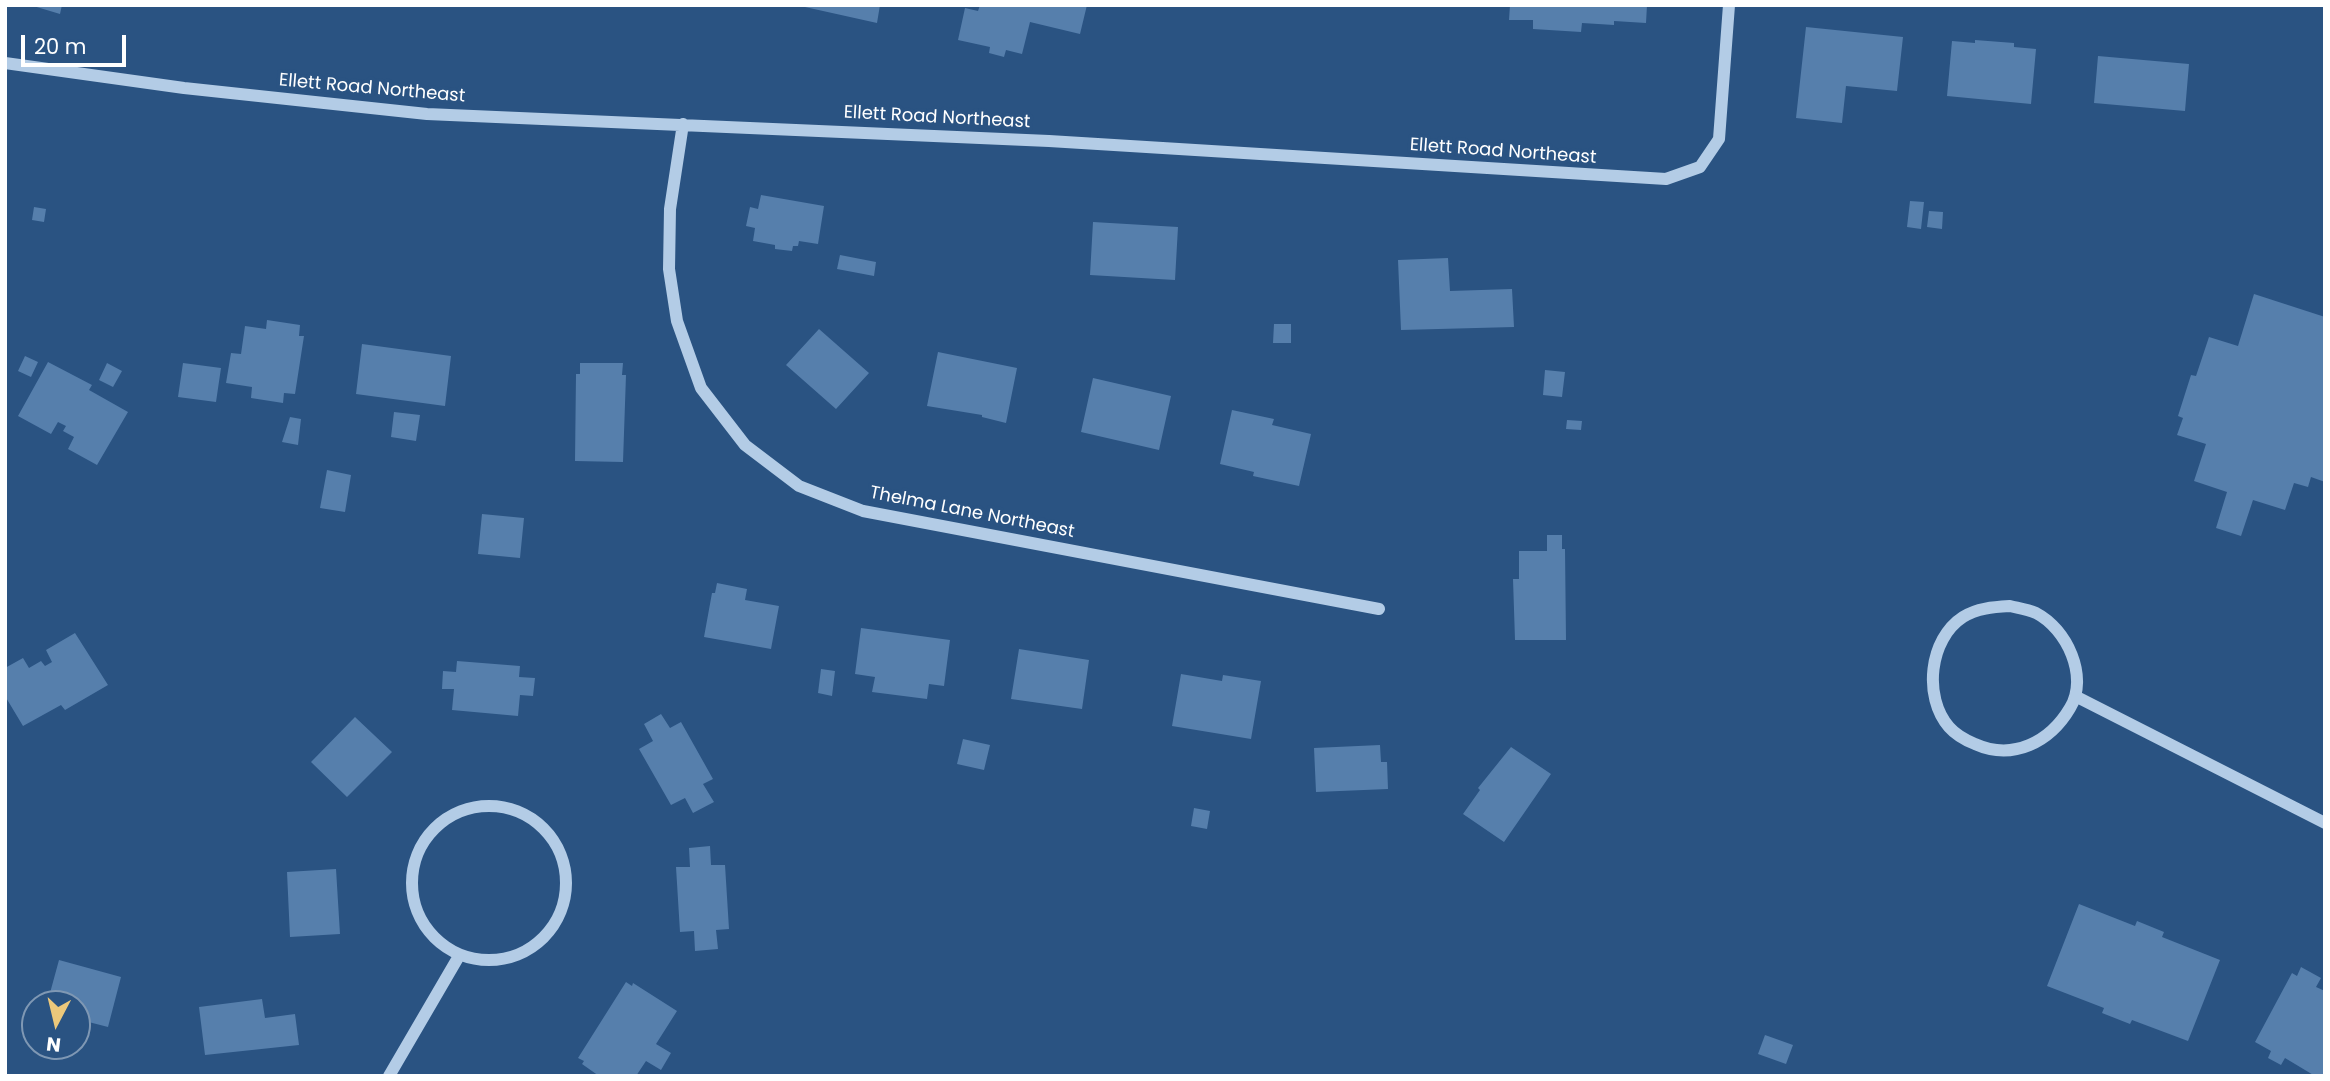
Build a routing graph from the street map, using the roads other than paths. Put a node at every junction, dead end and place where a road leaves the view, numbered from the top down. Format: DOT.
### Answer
graph roads {
  1 [pos="1729,5"];
  2 [pos="5,63"];
  3 [pos="683,124"];
  4 [pos="1379,609"];
  5 [pos="2077,696"];
  6 [pos="2325,823"];
  7 [pos="459,956"];
  8 [pos="389,1076"];
  1 -- 3 [label="street, Ellett Road Northeast"];
  2 -- 3 [label="street, Ellett Road Northeast"];
  3 -- 4 [label="street, Thelma Lane Northeast"];
  5 -- 5 [label="street"];
  5 -- 6 [label="street"];
  7 -- 7 [label="street"];
  7 -- 8 [label="street"];
}
